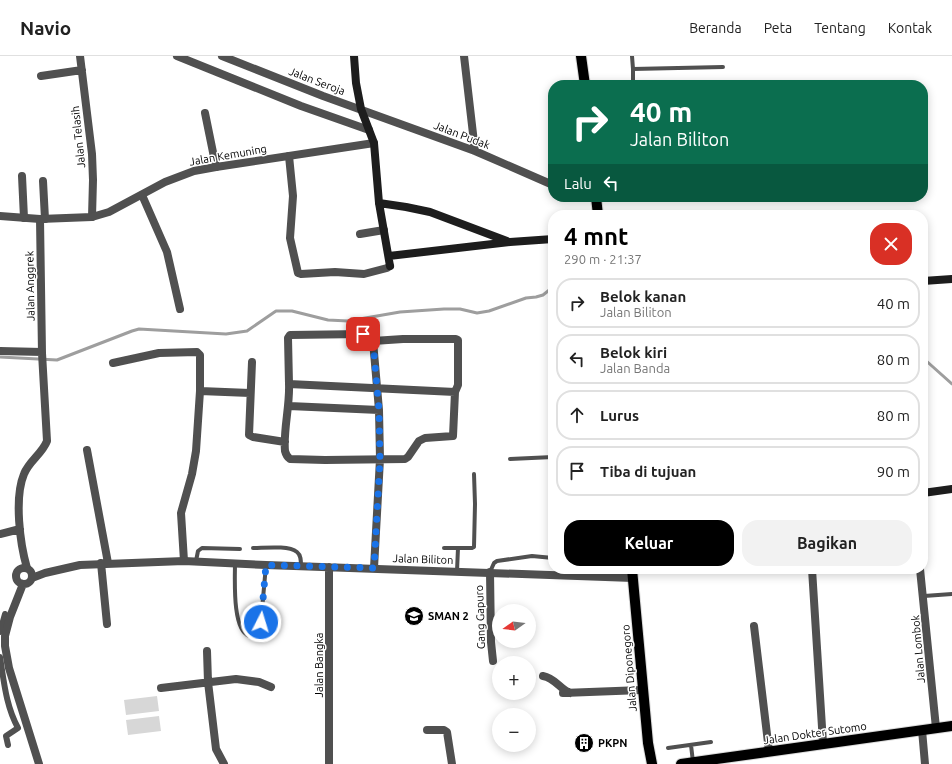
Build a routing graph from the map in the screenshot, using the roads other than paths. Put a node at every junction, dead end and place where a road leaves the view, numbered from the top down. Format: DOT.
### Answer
graph roads {
  1 [pos="80,56"];
  2 [pos="177,56"];
  3 [pos="222,56"];
  4 [pos="354,56"];
  5 [pos="464,56"];
  6 [pos="581,56"];
  7 [pos="632,56"];
  8 [pos="723,67"];
  9 [pos="633,69"];
  10 [pos="82,70"];
  11 [pos="41,76"];
  12 [pos="583,80"];
  13 [pos="633,80"];
  14 [pos="361,109"];
  15 [pos="205,113"];
  16 [pos="369,130"];
  17 [pos="374,143"];
  18 [pos="475,151"];
  19 [pos="289,156"];
  20 [pos="216,167"];
  21 [pos="22,176"];
  22 [pos="43,181"];
  23 [pos="548,183"];
  24 [pos="142,196"];
  25 [pos="379,203"];
  26 [pos="0,216"];
  27 [pos="92,217"];
  28 [pos="24,218"];
  29 [pos="42,219"];
  30 [pos="384,230"];
  31 [pos="360,234"];
  32 [pos="548,239"];
  33 [pos="510,242"];
  34 [pos="389,256"];
  35 [pos="390,266"];
  36 [pos="952,279"];
  37 [pos="928,281"];
  38 [pos="180,309"];
  39 [pos="373,342"];
  40 [pos="0,352"];
  41 [pos="42,352"];
  42 [pos="252,362"];
  43 [pos="113,363"];
  44 [pos="289,384"];
  45 [pos="377,388"];
  46 [pos="200,391"];
  47 [pos="454,392"];
  48 [pos="250,393"];
  49 [pos="289,406"];
  50 [pos="379,410"];
  51 [pos="285,442"];
  52 [pos="87,450"];
  53 [pos="548,457"];
  54 [pos="510,459"];
  55 [pos="380,460"];
  56 [pos="474,474"];
  57 [pos="952,489"];
  58 [pos="928,492"];
  59 [pos="20,529"];
  60 [pos="0,534"];
  61 [pos="253,548"];
  62 [pos="444,548"];
  63 [pos="458,548"];
  64 [pos="240,549"];
  65 [pos="548,558"];
  66 [pos="184,561"];
  67 [pos="196,561"];
  68 [pos="105,563"];
  69 [pos="235,564"];
  70 [pos="266,565"];
  71 [pos="301,566"];
  72 [pos="329,567"];
  73 [pos="374,568"];
  74 [pos="28,570"];
  75 [pos="457,571"];
  76 [pos="490,572"];
  77 [pos="548,573"];
  78 [pos="632,574"];
  79 [pos="812,574"];
  80 [pos="921,574"];
  81 [pos="22,584"];
  82 [pos="952,594"];
  83 [pos="924,596"];
  84 [pos="5,614"];
  85 [pos="107,624"];
  86 [pos="754,626"];
  87 [pos="0,632"];
  88 [pos="207,651"];
  89 [pos="492,656"];
  90 [pos="0,657"];
  91 [pos="543,676"];
  92 [pos="208,682"];
  93 [pos="272,687"];
  94 [pos="160,688"];
  95 [pos="642,690"];
  96 [pos="952,726"];
  97 [pos="936,728"];
  98 [pos="427,730"];
  99 [pos="922,730"];
  100 [pos="711,742"];
  101 [pos="823,743"];
  102 [pos="8,745"];
  103 [pos="692,745"];
  104 [pos="668,748"];
  105 [pos="769,751"];
  106 [pos="742,760"];
  107 [pos="693,762"];
  108 [pos="39,764"];
  109 [pos="224,764"];
  110 [pos="329,764"];
  111 [pos="452,764"];
  112 [pos="652,764"];
  113 [pos="681,764"];
  114 [pos="925,764"];
  1 -- 10 [label="street, Jalan Telasih"];
  2 -- 16 [label="street"];
  3 -- 14 [label="street, Jalan Seroja"];
  4 -- 14 [label="main road"];
  5 -- 18 [label="street"];
  6 -- 12 [label="main road"];
  7 -- 9 [label="lane"];
  8 -- 9 [label="lane"];
  9 -- 13 [label="lane"];
  10 -- 11 [label="street"];
  10 -- 27 [label="street, Jalan Telasih"];
  14 -- 16 [label="main road"];
  14 -- 18 [label="street, Jalan Pudak"];
  15 -- 20 [label="street"];
  16 -- 17 [label="main road"];
  17 -- 19 [label="street, Jalan Kemuning"];
  17 -- 25 [label="main road"];
  18 -- 23 [label="street, Jalan Pudak"];
  19 -- 20 [label="street, Jalan Kemuning"];
  19 -- 35 [label="street"];
  20 -- 24 [label="street, Jalan Kemuning"];
  21 -- 28 [label="street"];
  22 -- 29 [label="street, Jalan Anggrek"];
  24 -- 27 [label="street, Jalan Kemuning"];
  24 -- 38 [label="street"];
  25 -- 30 [label="main road"];
  25 -- 33 [label="main road"];
  26 -- 28 [label="street, Jalan Kemuning"];
  27 -- 29 [label="street, Jalan Kemuning"];
  28 -- 29 [label="street, Jalan Kemuning"];
  29 -- 41 [label="street, Jalan Anggrek"];
  30 -- 31 [label="street"];
  30 -- 34 [label="main road"];
  32 -- 33 [label="main road"];
  33 -- 34 [label="main road"];
  34 -- 35 [label="main road"];
  36 -- 37 [label="main road"];
  39 -- 44 [label="street"];
  39 -- 45 [label="street"];
  39 -- 47 [label="street"];
  40 -- 41 [label="street"];
  41 -- 59 [label="street, Jalan Anggrek"];
  42 -- 48 [label="street"];
  43 -- 46 [label="street"];
  44 -- 45 [label="street"];
  44 -- 49 [label="street"];
  45 -- 47 [label="street"];
  45 -- 50 [label="street"];
  46 -- 48 [label="street"];
  46 -- 66 [label="street"];
  47 -- 55 [label="street"];
  48 -- 51 [label="street"];
  49 -- 50 [label="street"];
  49 -- 51 [label="street"];
  50 -- 55 [label="street"];
  51 -- 55 [label="street"];
  52 -- 68 [label="street"];
  53 -- 54 [label="lane"];
  55 -- 73 [label="street"];
  56 -- 63 [label="lane"];
  57 -- 58 [label="main road"];
  59 -- 60 [label="street"];
  59 -- 74 [label="street, Jalan Anggrek"];
  61 -- 71 [label="lane"];
  62 -- 63 [label="lane"];
  63 -- 75 [label="lane"];
  64 -- 67 [label="lane"];
  65 -- 76 [label="lane"];
  66 -- 67 [label="street, Jalan Biliton"];
  66 -- 68 [label="street, Jalan Biliton"];
  67 -- 69 [label="street, Jalan Biliton"];
  68 -- 74 [label="street, Jalan Biliton"];
  68 -- 85 [label="street"];
  69 -- 70 [label="street, Jalan Biliton"];
  69 -- 70 [label="lane"];
  70 -- 71 [label="street, Jalan Biliton"];
  71 -- 72 [label="street, Jalan Biliton"];
  72 -- 73 [label="street, Jalan Biliton"];
  72 -- 110 [label="street, Jalan Bangka"];
  73 -- 75 [label="street, Jalan Biliton"];
  74 -- 81 [label="street"];
  74 -- 81 [label="street"];
  75 -- 76 [label="street, Jalan Biliton"];
  76 -- 77 [label="street, Jalan Biliton"];
  76 -- 89 [label="street, Gang Gapuro"];
  78 -- 95 [label="main road, Jalan Diponegoro"];
  79 -- 101 [label="street"];
  80 -- 83 [label="street, Jalan Lombok"];
  81 -- 108 [label="street"];
  82 -- 83 [label="lane"];
  83 -- 97 [label="street, Jalan Lombok"];
  84 -- 87 [label="street"];
  86 -- 105 [label="street"];
  88 -- 92 [label="street"];
  90 -- 102 [label="street"];
  91 -- 95 [label="street"];
  92 -- 93 [label="street"];
  92 -- 94 [label="street"];
  92 -- 109 [label="street"];
  95 -- 112 [label="main road, Jalan Diponegoro"];
  96 -- 97 [label="main road, Jalan Dokter Sutomo"];
  97 -- 99 [label="main road, Jalan Dokter Sutomo"];
  98 -- 111 [label="street"];
  99 -- 101 [label="main road, Jalan Dokter Sutomo"];
  99 -- 114 [label="street"];
  100 -- 103 [label="lane"];
  101 -- 105 [label="main road, Jalan Dokter Sutomo"];
  103 -- 104 [label="lane"];
  103 -- 107 [label="lane"];
  105 -- 106 [label="main road, Jalan Dokter Sutomo"];
  106 -- 107 [label="main road, Jalan Dokter Sutomo"];
  107 -- 113 [label="main road, Jalan Dokter Sutomo"];
}
